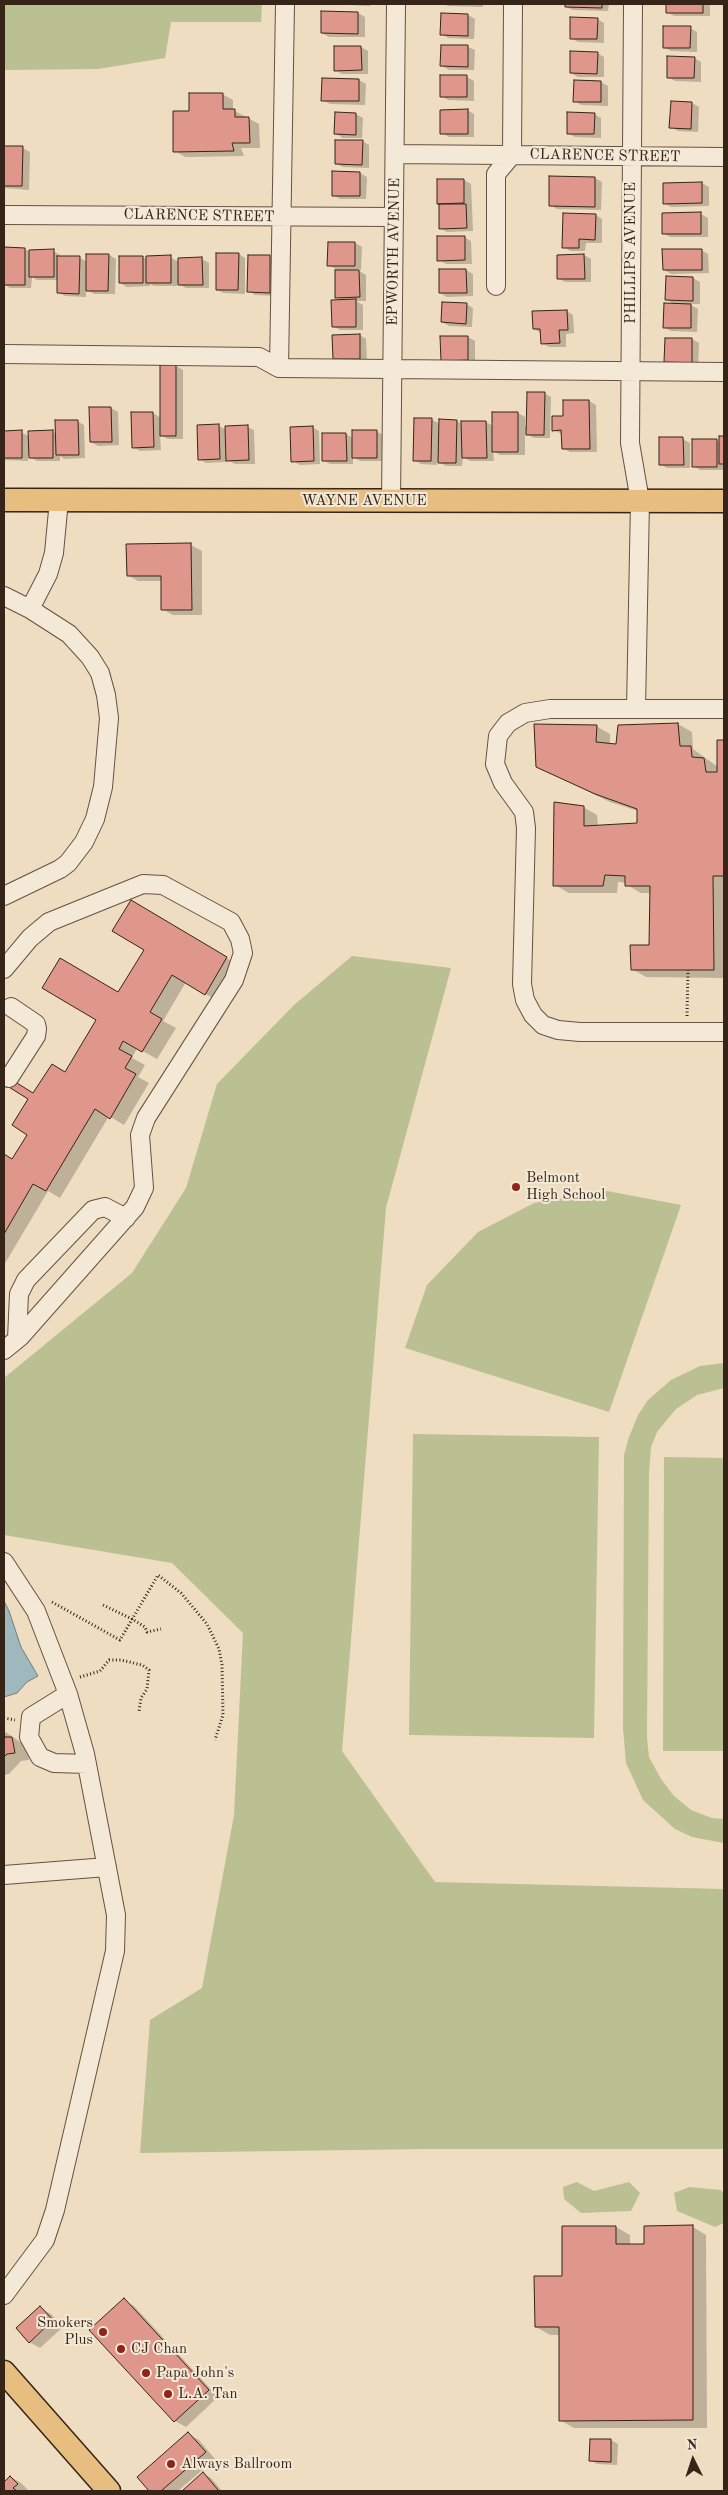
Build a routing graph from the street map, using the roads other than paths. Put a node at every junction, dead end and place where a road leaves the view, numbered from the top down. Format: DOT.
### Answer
graph roads {
  1 [pos="285,4"];
  2 [pos="396,4"];
  3 [pos="513,4"];
  4 [pos="633,4"];
  5 [pos="395,154"];
  6 [pos="512,155"];
  7 [pos="632,157"];
  8 [pos="724,157"];
  9 [pos="4,215"];
  10 [pos="282,217"];
  11 [pos="394,217"];
  12 [pos="496,286"];
  13 [pos="4,354"];
  14 [pos="279,368"];
  15 [pos="393,368"];
  16 [pos="630,372"];
  17 [pos="724,372"];
  18 [pos="4,500"];
  19 [pos="59,500"];
  20 [pos="391,500"];
  21 [pos="640,501"];
  22 [pos="724,501"];
  23 [pos="4,596"];
  24 [pos="30,609"];
  25 [pos="636,709"];
  26 [pos="724,709"];
  27 [pos="4,896"];
  28 [pos="4,969"];
  29 [pos="6,1009"];
  30 [pos="724,1032"];
  31 [pos="6,1083"];
  32 [pos="126,1218"];
  33 [pos="10,1345"];
  34 [pos="4,1562"];
  35 [pos="65,1688"];
  36 [pos="87,1764"];
  37 [pos="107,1867"];
  38 [pos="4,1875"];
  39 [pos="4,2295"];
  40 [pos="4,2372"];
  41 [pos="109,2491"];
  1 -- 10 [label="street"];
  2 -- 5 [label="street, EPWORTH AVENUE"];
  3 -- 6 [label="street"];
  4 -- 7 [label="street, PHILLIPS AVENUE"];
  5 -- 6 [label="street, CLARENCE STREET"];
  5 -- 11 [label="street, EPWORTH AVENUE"];
  6 -- 7 [label="street, CLARENCE STREET"];
  6 -- 12 [label="street"];
  7 -- 8 [label="street, CLARENCE STREET"];
  7 -- 16 [label="street, PHILLIPS AVENUE"];
  9 -- 10 [label="street, CLARENCE STREET"];
  10 -- 11 [label="street, CLARENCE STREET"];
  10 -- 14 [label="street"];
  11 -- 15 [label="street, EPWORTH AVENUE"];
  13 -- 14 [label="street"];
  14 -- 15 [label="street"];
  15 -- 16 [label="street"];
  15 -- 20 [label="street, EPWORTH AVENUE"];
  16 -- 17 [label="street"];
  16 -- 21 [label="street, PHILLIPS AVENUE"];
  18 -- 19 [label="main road, WAYNE AVENUE"];
  19 -- 20 [label="main road, WAYNE AVENUE"];
  19 -- 24 [label="street"];
  20 -- 21 [label="main road, WAYNE AVENUE"];
  21 -- 22 [label="main road, WAYNE AVENUE"];
  21 -- 25 [label="street, PHILLIPS AVENUE"];
  23 -- 24 [label="street"];
  24 -- 27 [label="street"];
  25 -- 26 [label="street"];
  25 -- 30 [label="street"];
  28 -- 32 [label="street"];
  29 -- 31 [label="street"];
  32 -- 33 [label="street"];
  32 -- 33 [label="street"];
  34 -- 35 [label="street"];
  35 -- 36 [label="street"];
  35 -- 36 [label="street"];
  36 -- 37 [label="street"];
  37 -- 38 [label="street"];
  37 -- 39 [label="street"];
  40 -- 41 [label="main road"];
}
